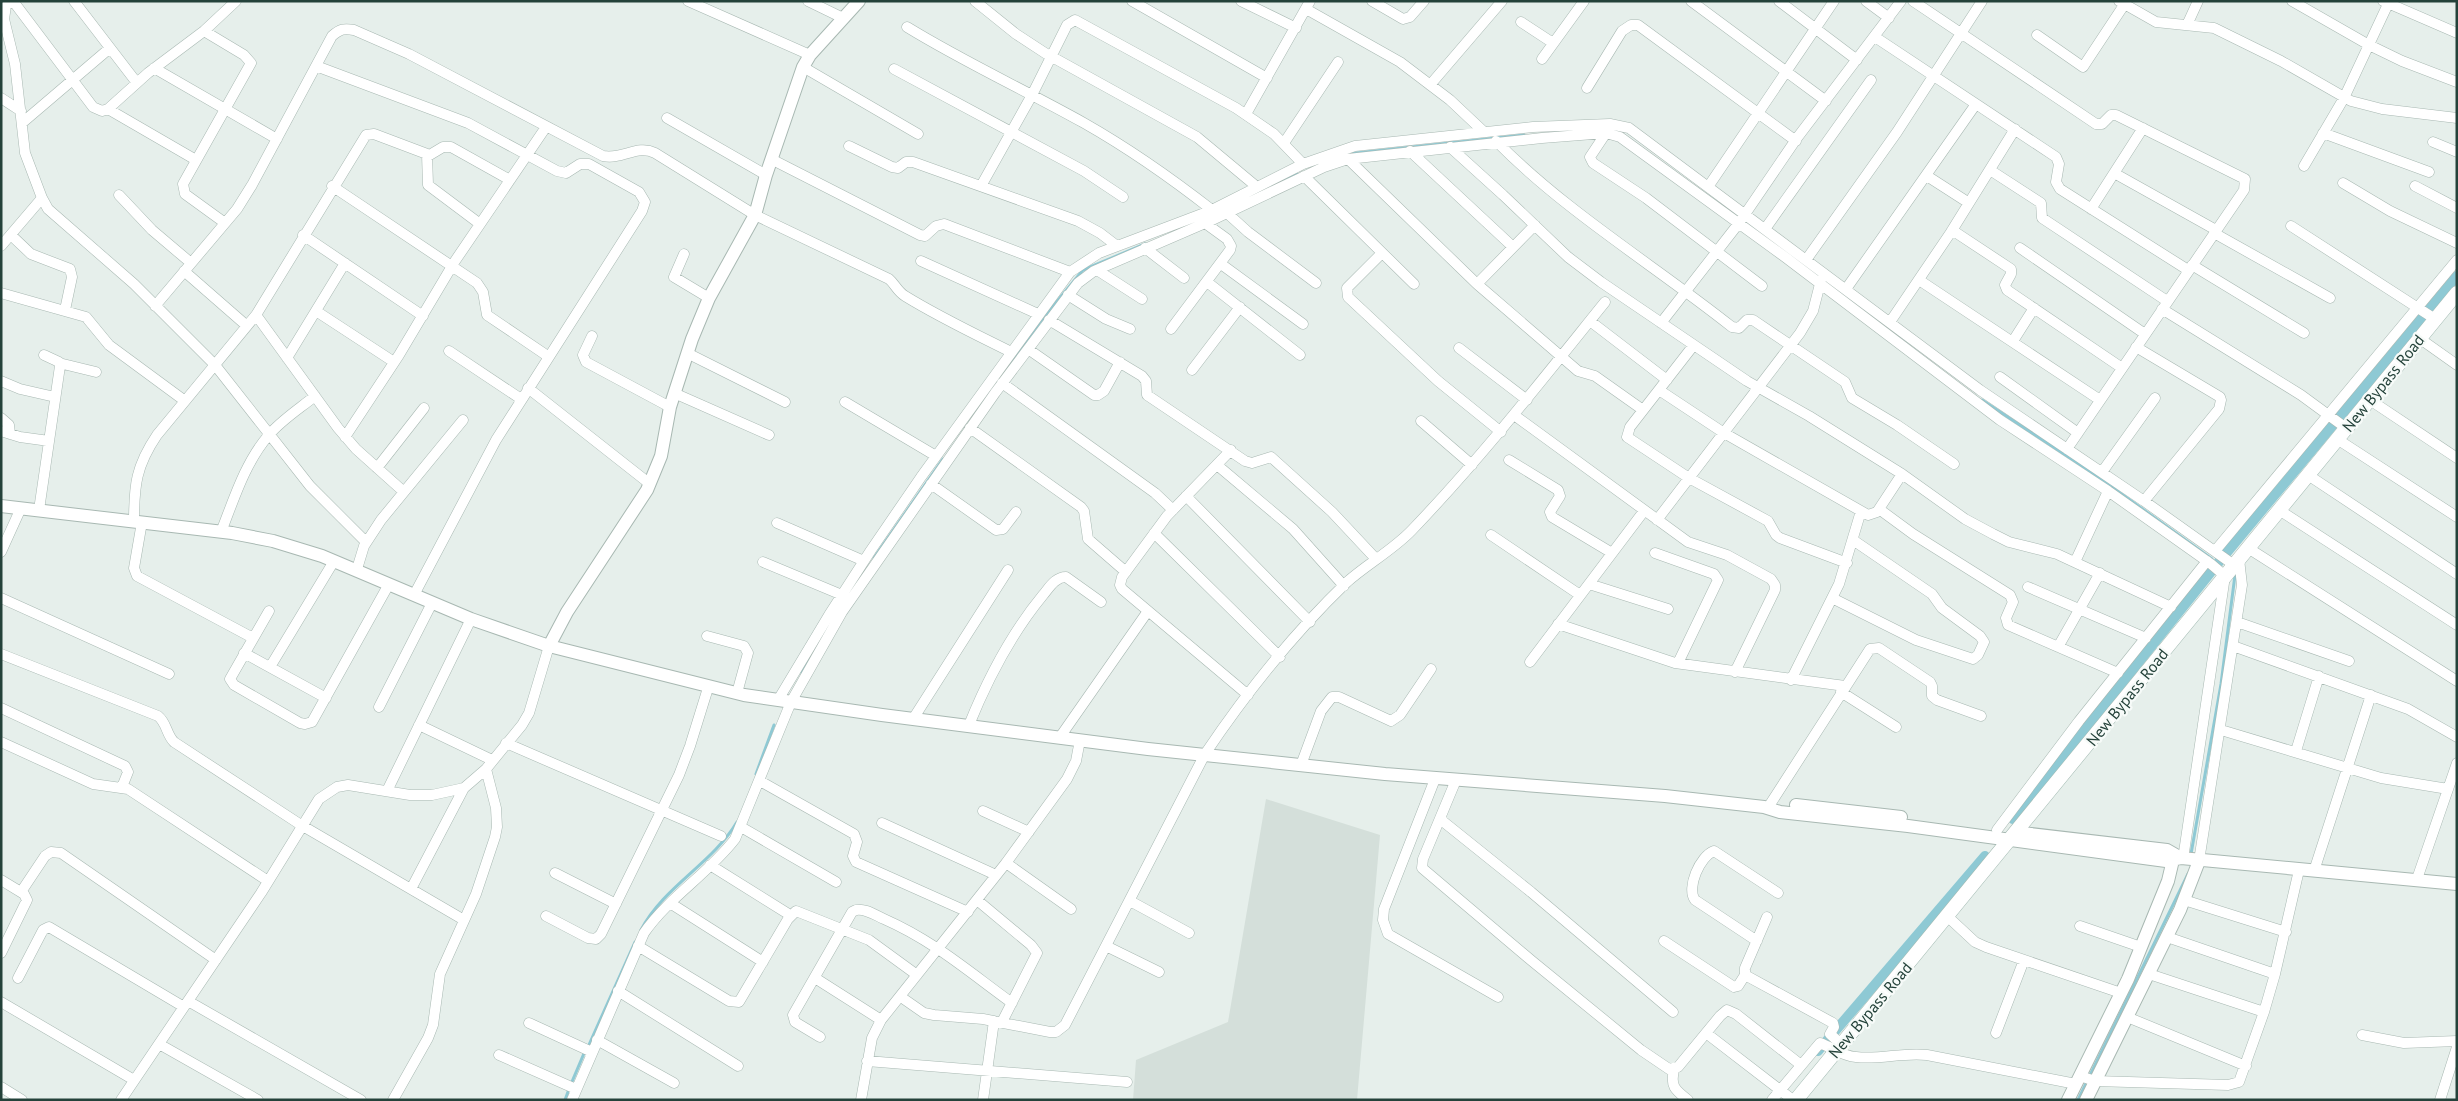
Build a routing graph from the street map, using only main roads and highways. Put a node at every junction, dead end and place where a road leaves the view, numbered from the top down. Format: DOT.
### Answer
graph roads {
  1 [pos="2457,293"];
  2 [pos="1788,1095"];
  1 -- 2 [label="main road, New Bypass Road"];
}
